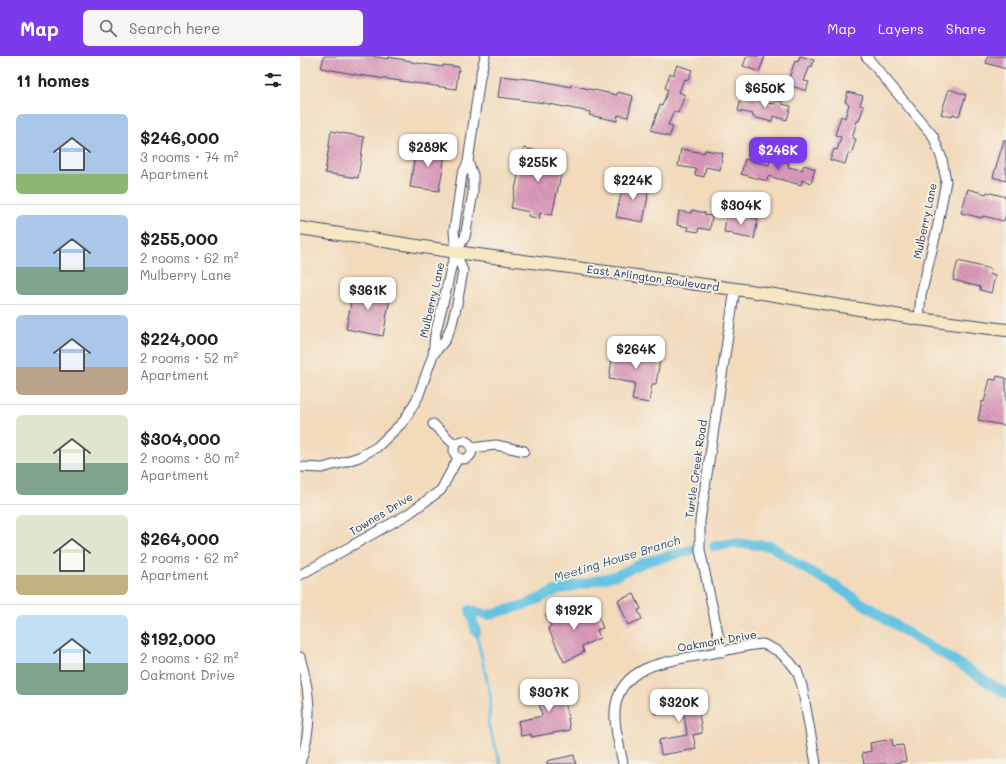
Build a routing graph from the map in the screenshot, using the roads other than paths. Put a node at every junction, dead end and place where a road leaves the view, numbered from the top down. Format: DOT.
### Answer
graph roads {
  1 [pos="485,56"];
  2 [pos="866,56"];
  3 [pos="468,162"];
  4 [pos="300,228"];
  5 [pos="456,252"];
  6 [pos="735,289"];
  7 [pos="919,320"];
  8 [pos="1006,330"];
  9 [pos="432,355"];
  10 [pos="433,424"];
  11 [pos="455,445"];
  12 [pos="472,448"];
  13 [pos="524,451"];
  14 [pos="458,458"];
  15 [pos="300,467"];
  16 [pos="300,575"];
  17 [pos="722,652"];
  18 [pos="300,656"];
  19 [pos="304,717"];
  20 [pos="304,738"];
  21 [pos="300,764"];
  22 [pos="623,764"];
  23 [pos="816,764"];
  1 -- 3 [label="street, Mulberry Lane"];
  2 -- 7 [label="street, Mulberry Lane"];
  3 -- 5 [label="street, Mulberry Lane"];
  3 -- 5 [label="street, Mulberry Lane"];
  4 -- 5 [label="main road, East Arlington Boulevard"];
  5 -- 6 [label="main road, East Arlington Boulevard"];
  5 -- 9 [label="street, Mulberry Lane"];
  5 -- 9 [label="street, Mulberry Lane"];
  6 -- 7 [label="main road, East Arlington Boulevard"];
  6 -- 17 [label="street, Turtle Creek Road"];
  7 -- 8 [label="main road, East Arlington Boulevard"];
  9 -- 15 [label="street, Mulberry Lane"];
  10 -- 11 [label="street"];
  11 -- 12 [label="street"];
  11 -- 14 [label="street"];
  12 -- 13 [label="street"];
  12 -- 14 [label="street"];
  14 -- 16 [label="street, Townes Drive"];
  17 -- 22 [label="street, Oakmont Drive"];
  17 -- 23 [label="street, Oakmont Drive"];
  18 -- 19 [label="street"];
  19 -- 20 [label="street"];
  20 -- 21 [label="street"];
}
